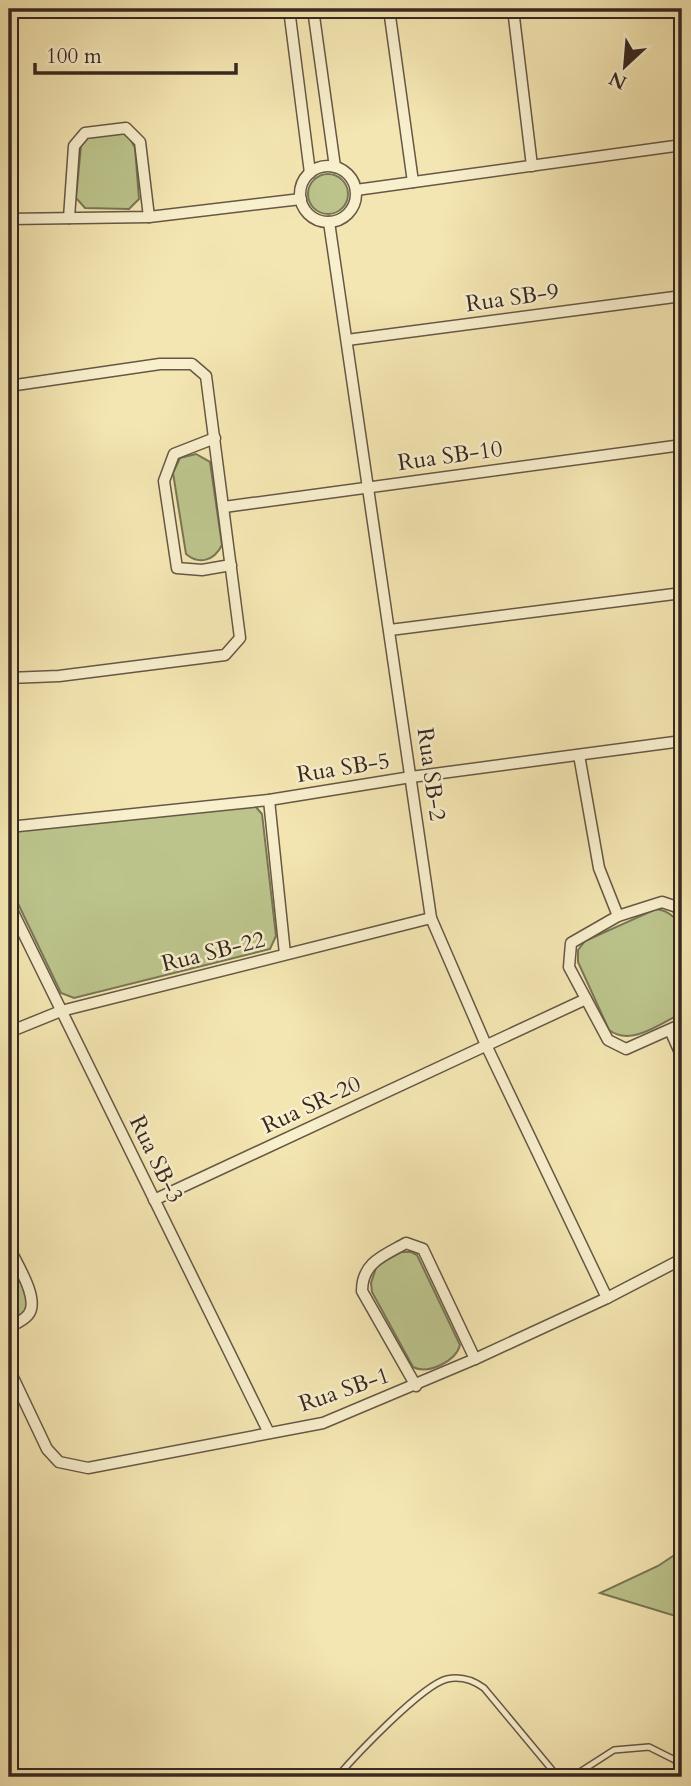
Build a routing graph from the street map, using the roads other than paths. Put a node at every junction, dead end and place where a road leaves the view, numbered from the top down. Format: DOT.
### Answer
graph roads {
  1 [pos="289,9"];
  2 [pos="313,9"];
  3 [pos="389,9"];
  4 [pos="513,9"];
  5 [pos="681,9"];
  6 [pos="682,16"];
  7 [pos="682,145"];
  8 [pos="532,166"];
  9 [pos="335,167"];
  10 [pos="310,173"];
  11 [pos="413,182"];
  12 [pos="356,190"];
  13 [pos="301,199"];
  14 [pos="149,217"];
  15 [pos="69,218"];
  16 [pos="9,219"];
  17 [pos="330,222"];
  18 [pos="682,296"];
  19 [pos="347,340"];
  20 [pos="9,386"];
  21 [pos="215,438"];
  22 [pos="682,445"];
  23 [pos="369,487"];
  24 [pos="224,507"];
  25 [pos="231,565"];
  26 [pos="682,593"];
  27 [pos="390,630"];
  28 [pos="9,678"];
  29 [pos="682,741"];
  30 [pos="579,755"];
  31 [pos="411,777"];
  32 [pos="269,800"];
  33 [pos="9,827"];
  34 [pos="9,904"];
  35 [pos="618,916"];
  36 [pos="682,917"];
  37 [pos="430,918"];
  38 [pos="285,954"];
  39 [pos="586,999"];
  40 [pos="61,1011"];
  41 [pos="682,1024"];
  42 [pos="670,1030"];
  43 [pos="9,1032"];
  44 [pos="486,1045"];
  45 [pos="682,1057"];
  46 [pos="154,1200"];
  47 [pos="9,1247"];
  48 [pos="682,1259"];
  49 [pos="607,1298"];
  50 [pos="9,1327"];
  51 [pos="475,1359"];
  52 [pos="9,1369"];
  53 [pos="416,1386"];
  54 [pos="269,1433"];
  55 [pos="682,1770"];
  56 [pos="337,1777"];
  57 [pos="558,1777"];
  58 [pos="572,1777"];
  1 -- 10 [label="street"];
  2 -- 9 [label="street"];
  3 -- 11 [label="street"];
  4 -- 8 [label="street"];
  5 -- 6 [label="street"];
  7 -- 8 [label="street"];
  8 -- 11 [label="street"];
  9 -- 10 [label="street"];
  9 -- 12 [label="street"];
  10 -- 13 [label="street"];
  11 -- 12 [label="street"];
  12 -- 17 [label="street"];
  13 -- 14 [label="street"];
  13 -- 17 [label="street"];
  14 -- 15 [label="street"];
  14 -- 15 [label="street"];
  15 -- 16 [label="street"];
  17 -- 19 [label="street, Rua SB-2"];
  18 -- 19 [label="street, Rua SB-9"];
  19 -- 23 [label="street, Rua SB-2"];
  20 -- 21 [label="street"];
  21 -- 24 [label="street"];
  21 -- 25 [label="street"];
  22 -- 23 [label="street, Rua SB-10"];
  23 -- 24 [label="street, Rua SB-10"];
  23 -- 27 [label="street, Rua SB-2"];
  24 -- 25 [label="street"];
  25 -- 28 [label="street"];
  26 -- 27 [label="street"];
  27 -- 31 [label="street, Rua SB-2"];
  29 -- 30 [label="street, Rua SB-5"];
  30 -- 31 [label="street, Rua SB-5"];
  30 -- 35 [label="street"];
  31 -- 32 [label="street, Rua SB-5"];
  31 -- 37 [label="street, Rua SB-2"];
  32 -- 33 [label="street, Rua SB-5"];
  32 -- 38 [label="street"];
  34 -- 40 [label="street, Rua SB-3"];
  35 -- 36 [label="street"];
  35 -- 39 [label="street"];
  37 -- 38 [label="street, Rua SB-22"];
  37 -- 44 [label="street, Rua SB-2"];
  38 -- 40 [label="street, Rua SB-22"];
  39 -- 42 [label="street"];
  39 -- 44 [label="street, Rua SR-20"];
  40 -- 43 [label="street, Rua SB-22"];
  40 -- 46 [label="street, Rua SB-3"];
  41 -- 42 [label="street"];
  42 -- 45 [label="street"];
  44 -- 46 [label="street, Rua SR-20"];
  44 -- 49 [label="street, Rua SB-2"];
  46 -- 54 [label="street, Rua SB-3"];
  47 -- 50 [label="street"];
  48 -- 49 [label="street, Rua SB-1"];
  49 -- 51 [label="street, Rua SB-1"];
  51 -- 53 [label="street, Rua SB-1"];
  51 -- 53 [label="street"];
  52 -- 54 [label="street, Rua SB-1"];
  53 -- 54 [label="street, Rua SB-1"];
  55 -- 58 [label="lane"];
  56 -- 57 [label="lane"];
}
